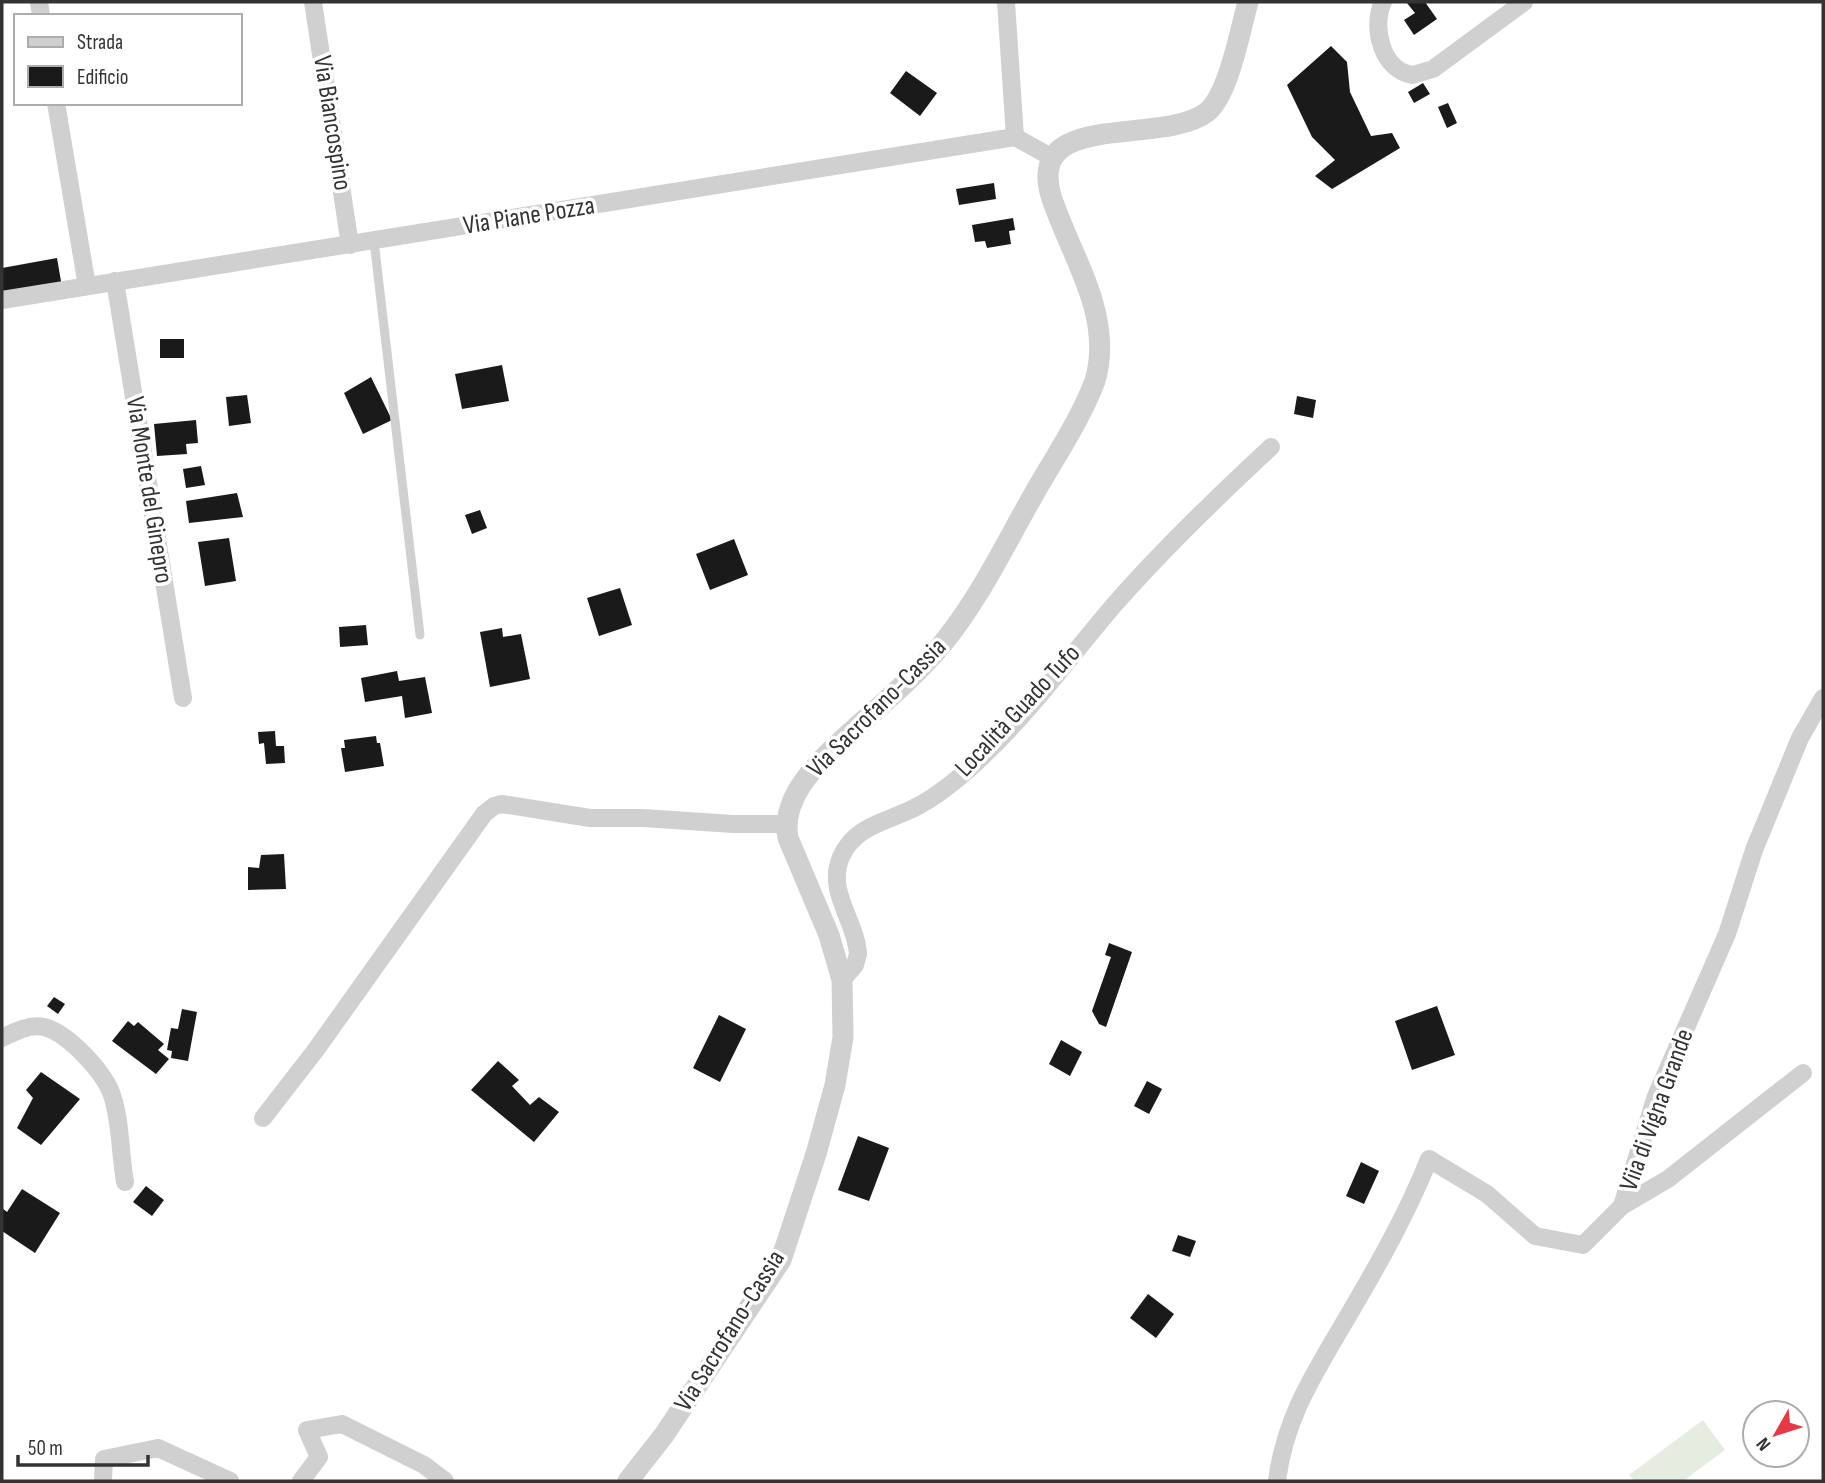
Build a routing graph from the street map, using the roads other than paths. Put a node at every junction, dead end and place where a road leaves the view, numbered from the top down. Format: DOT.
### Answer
graph roads {
  1 [pos="313,2"];
  2 [pos="1006,2"];
  3 [pos="1248,2"];
  4 [pos="1382,2"];
  5 [pos="1524,2"];
  6 [pos="56,105"];
  7 [pos="1015,137"];
  8 [pos="1051,158"];
  9 [pos="374,241"];
  10 [pos="350,245"];
  11 [pos="115,282"];
  12 [pos="87,286"];
  13 [pos="2,300"];
  14 [pos="1271,447"];
  15 [pos="420,635"];
  16 [pos="183,698"];
  17 [pos="1823,698"];
  18 [pos="786,824"];
  19 [pos="842,979"];
  20 [pos="2,1038"];
  21 [pos="1802,1073"];
  22 [pos="263,1118"];
  23 [pos="125,1182"];
  24 [pos="1622,1206"];
  25 [pos="103,1481"];
  26 [pos="230,1481"];
  27 [pos="301,1481"];
  28 [pos="445,1481"];
  29 [pos="628,1481"];
  30 [pos="1277,1481"];
  1 -- 10 [label="street, Via Biancospino"];
  2 -- 7 [label="street"];
  3 -- 8 [label="street"];
  4 -- 5 [label="street"];
  6 -- 12 [label="street"];
  7 -- 8 [label="street"];
  7 -- 9 [label="street, Via Piane Pozza"];
  8 -- 18 [label="street, Via Sacrofano-Cassia"];
  9 -- 10 [label="street, Via Piane Pozza"];
  9 -- 15 [label="lane"];
  10 -- 11 [label="street, Via Piane Pozza"];
  11 -- 12 [label="street, Via Piane Pozza"];
  11 -- 16 [label="street, Via Monte del Ginepro"];
  12 -- 13 [label="street, Via Piane Pozza"];
  14 -- 19 [label="street, Località Guado Tufo"];
  17 -- 24 [label="street, Viia di Vigna Grande"];
  18 -- 19 [label="street, Via Sacrofano-Cassia"];
  18 -- 22 [label="street"];
  19 -- 29 [label="street, Via Sacrofano-Cassia"];
  20 -- 23 [label="street"];
  21 -- 24 [label="street"];
  24 -- 30 [label="street, Viia di Vigna Grande"];
  25 -- 26 [label="street"];
  27 -- 28 [label="street"];
}
